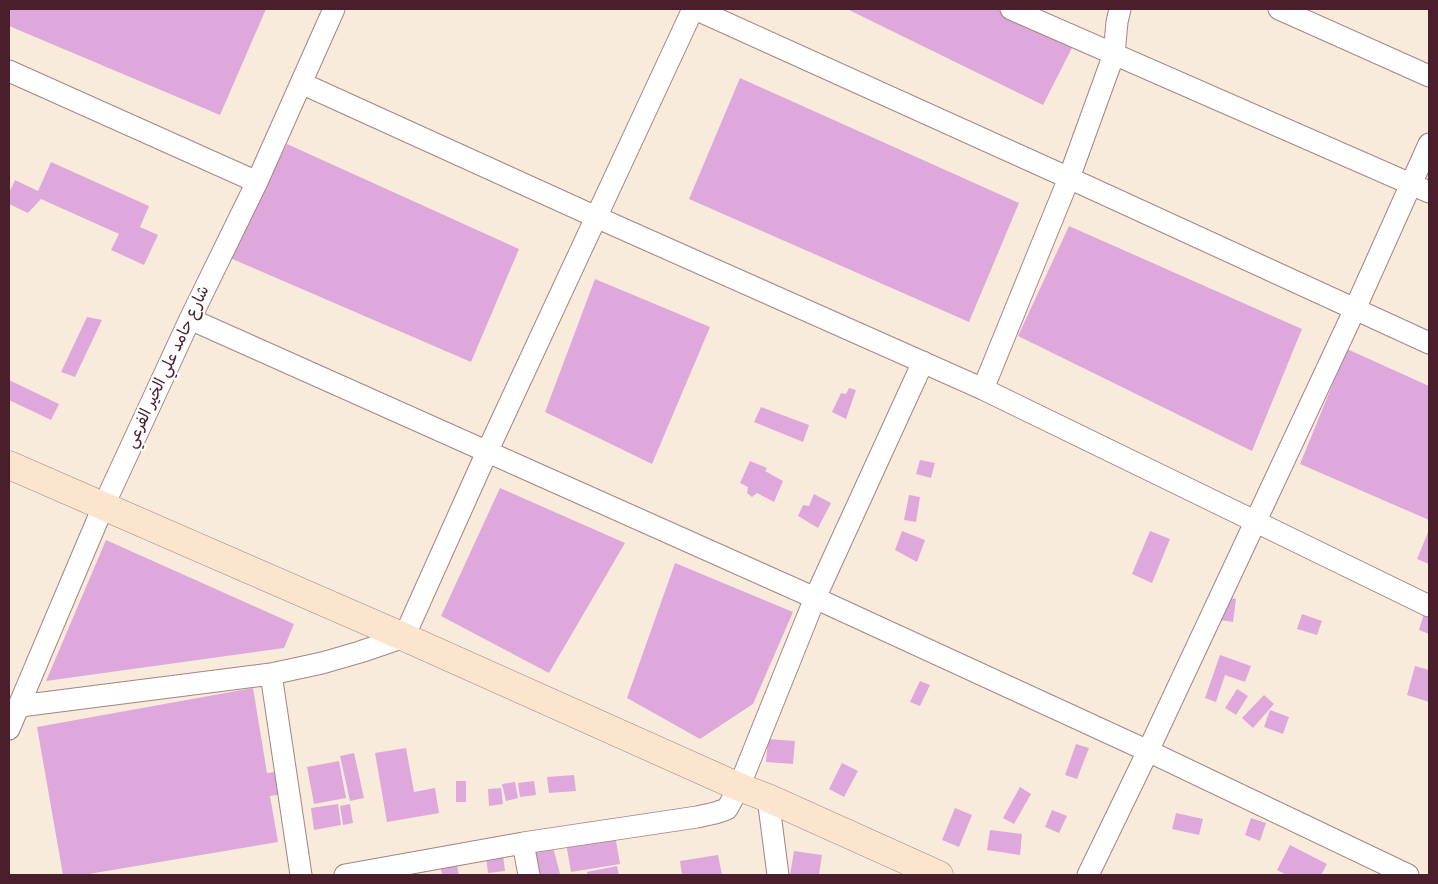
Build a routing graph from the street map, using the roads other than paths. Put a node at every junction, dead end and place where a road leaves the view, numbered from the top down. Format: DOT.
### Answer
graph roads {
  1 [pos="334,9"];
  2 [pos="694,9"];
  3 [pos="1011,9"];
  4 [pos="1120,9"];
  5 [pos="1279,9"];
  6 [pos="1114,54"];
  7 [pos="9,71"];
  8 [pos="1429,76"];
  9 [pos="301,83"];
  10 [pos="1429,144"];
  11 [pos="1069,178"];
  12 [pos="257,182"];
  13 [pos="1420,188"];
  14 [pos="596,217"];
  15 [pos="1355,309"];
  16 [pos="190,319"];
  17 [pos="1429,343"];
  18 [pos="922,362"];
  19 [pos="983,389"];
  20 [pos="487,452"];
  21 [pos="9,465"];
  22 [pos="103,507"];
  23 [pos="1254,521"];
  24 [pos="815,598"];
  25 [pos="1429,606"];
  26 [pos="404,637"];
  27 [pos="271,674"];
  28 [pos="20,706"];
  29 [pos="9,729"];
  30 [pos="1148,751"];
  31 [pos="739,788"];
  32 [pos="768,798"];
  33 [pos="524,843"];
  34 [pos="301,875"];
  35 [pos="345,875"];
  36 [pos="529,875"];
  37 [pos="778,875"];
  38 [pos="939,875"];
  39 [pos="1088,875"];
  40 [pos="1408,875"];
  1 -- 9 [label="street, شارع حامد علي الخير الفرعي"];
  2 -- 11 [label="street"];
  2 -- 14 [label="street"];
  3 -- 6 [label="street"];
  4 -- 6 [label="street"];
  5 -- 8 [label="street"];
  6 -- 11 [label="street"];
  6 -- 13 [label="street"];
  7 -- 12 [label="street"];
  9 -- 12 [label="street, شارع حامد علي الخير الفرعي"];
  9 -- 14 [label="street"];
  10 -- 13 [label="street"];
  11 -- 15 [label="street"];
  11 -- 19 [label="street"];
  12 -- 16 [label="street, شارع حامد علي الخير الفرعي"];
  13 -- 15 [label="street"];
  14 -- 18 [label="street"];
  14 -- 20 [label="street"];
  15 -- 17 [label="street"];
  15 -- 23 [label="street"];
  16 -- 20 [label="street"];
  16 -- 22 [label="street, شارع حامد علي الخير الفرعي"];
  18 -- 19 [label="street"];
  18 -- 24 [label="street"];
  19 -- 23 [label="street"];
  20 -- 24 [label="street"];
  20 -- 26 [label="street"];
  21 -- 22 [label="main road"];
  22 -- 26 [label="main road"];
  22 -- 28 [label="street, شارع حامد علي الخير الفرعي"];
  23 -- 25 [label="street"];
  23 -- 30 [label="street"];
  24 -- 30 [label="street"];
  24 -- 31 [label="street"];
  26 -- 27 [label="street"];
  26 -- 31 [label="main road"];
  27 -- 28 [label="street"];
  27 -- 34 [label="street"];
  28 -- 29 [label="street, شارع حامد علي الخير الفرعي"];
  30 -- 39 [label="street"];
  30 -- 40 [label="street"];
  31 -- 32 [label="main road"];
  31 -- 33 [label="street"];
  32 -- 37 [label="street"];
  32 -- 38 [label="main road"];
  33 -- 35 [label="street"];
  33 -- 36 [label="street"];
}
